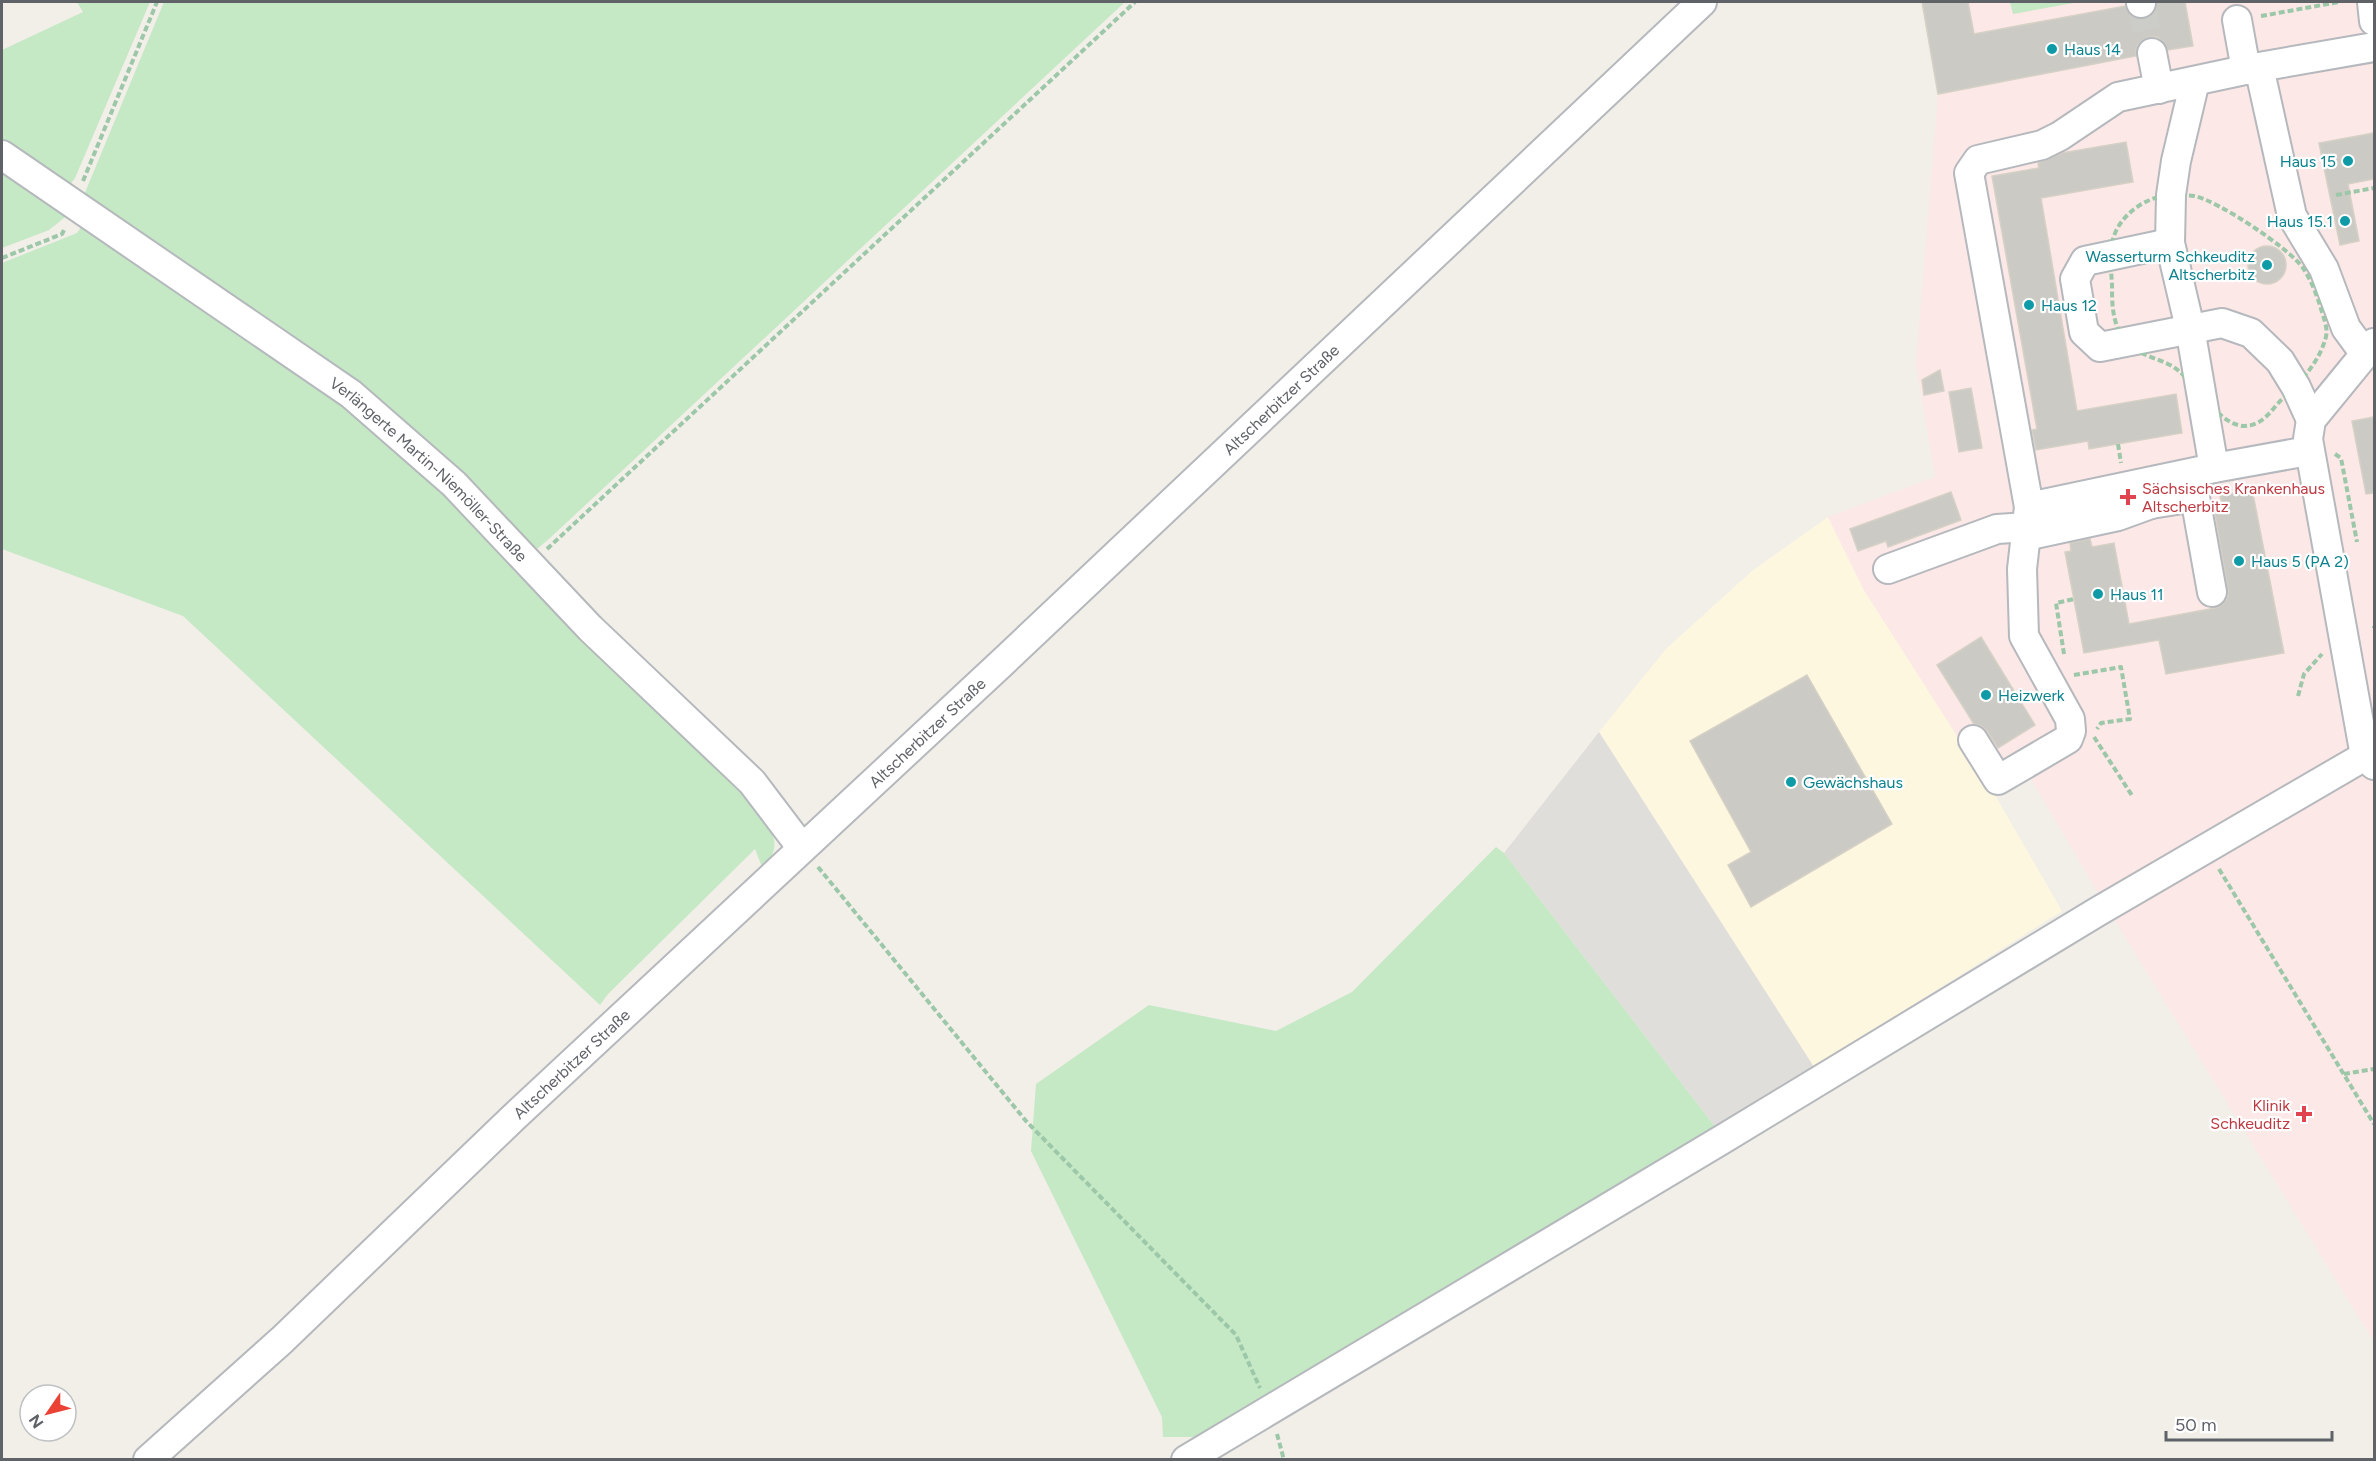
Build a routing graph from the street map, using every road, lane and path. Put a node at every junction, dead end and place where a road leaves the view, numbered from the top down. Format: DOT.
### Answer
graph roads {
  1 [pos="157,2"];
  2 [pos="1135,2"];
  3 [pos="1702,2"];
  4 [pos="2339,2"];
  5 [pos="2372,2"];
  6 [pos="2237,20"];
  7 [pos="2374,21"];
  8 [pos="2374,47"];
  9 [pos="2152,53"];
  10 [pos="2252,68"];
  11 [pos="2195,81"];
  12 [pos="2159,89"];
  13 [pos="2,155"];
  14 [pos="2374,188"];
  15 [pos="2337,195"];
  16 [pos="79,208"];
  17 [pos="2170,243"];
  18 [pos="2,258"];
  19 [pos="2190,328"];
  20 [pos="2370,349"];
  21 [pos="2311,420"];
  22 [pos="2308,451"];
  23 [pos="2214,468"];
  24 [pos="2187,474"];
  25 [pos="2151,504"];
  26 [pos="2028,524"];
  27 [pos="529,563"];
  28 [pos="1888,569"];
  29 [pos="2212,592"];
  30 [pos="2074,599"];
  31 [pos="2344,645"];
  32 [pos="2064,655"];
  33 [pos="2068,676"];
  34 [pos="2298,696"];
  35 [pos="1973,740"];
  36 [pos="2369,761"];
  37 [pos="2133,796"];
  38 [pos="802,848"];
  39 [pos="2206,848"];
  40 [pos="2374,1069"];
  41 [pos="2344,1074"];
  42 [pos="2374,1124"];
  43 [pos="1270,1408"];
  44 [pos="148,1460"];
  45 [pos="1186,1460"];
  46 [pos="1284,1460"];
  1 -- 16 [label="path"];
  2 -- 27 [label="path"];
  3 -- 38 [label="street, Altscherbitzer Straße"];
  4 -- 6 [label="path"];
  5 -- 7 [label="street"];
  6 -- 10 [label="street"];
  8 -- 10 [label="street"];
  9 -- 12 [label="street"];
  10 -- 11 [label="street"];
  10 -- 20 [label="street"];
  11 -- 12 [label="street"];
  11 -- 17 [label="street"];
  12 -- 26 [label="street"];
  13 -- 16 [label="street, Verlängerte Martin-Niemöller-Straße"];
  14 -- 15 [label="path"];
  16 -- 18 [label="path"];
  16 -- 27 [label="street, Verlängerte Martin-Niemöller-Straße"];
  17 -- 19 [label="street"];
  17 -- 19 [label="street"];
  19 -- 21 [label="street"];
  19 -- 23 [label="street"];
  20 -- 21 [label="street"];
  21 -- 22 [label="street"];
  22 -- 23 [label="street"];
  22 -- 31 [label="street"];
  23 -- 24 [label="street"];
  24 -- 25 [label="street"];
  24 -- 26 [label="street"];
  25 -- 26 [label="street"];
  25 -- 29 [label="street"];
  26 -- 28 [label="street"];
  26 -- 35 [label="street"];
  27 -- 38 [label="street, Verlängerte Martin-Niemöller-Straße"];
  30 -- 32 [label="path"];
  31 -- 34 [label="path"];
  31 -- 36 [label="street"];
  33 -- 37 [label="path"];
  36 -- 39 [label="street"];
  38 -- 43 [label="path"];
  38 -- 44 [label="street, Altscherbitzer Straße"];
  39 -- 41 [label="path"];
  39 -- 43 [label="street"];
  40 -- 41 [label="path"];
  41 -- 42 [label="path"];
  43 -- 45 [label="street"];
  43 -- 46 [label="path"];
}
